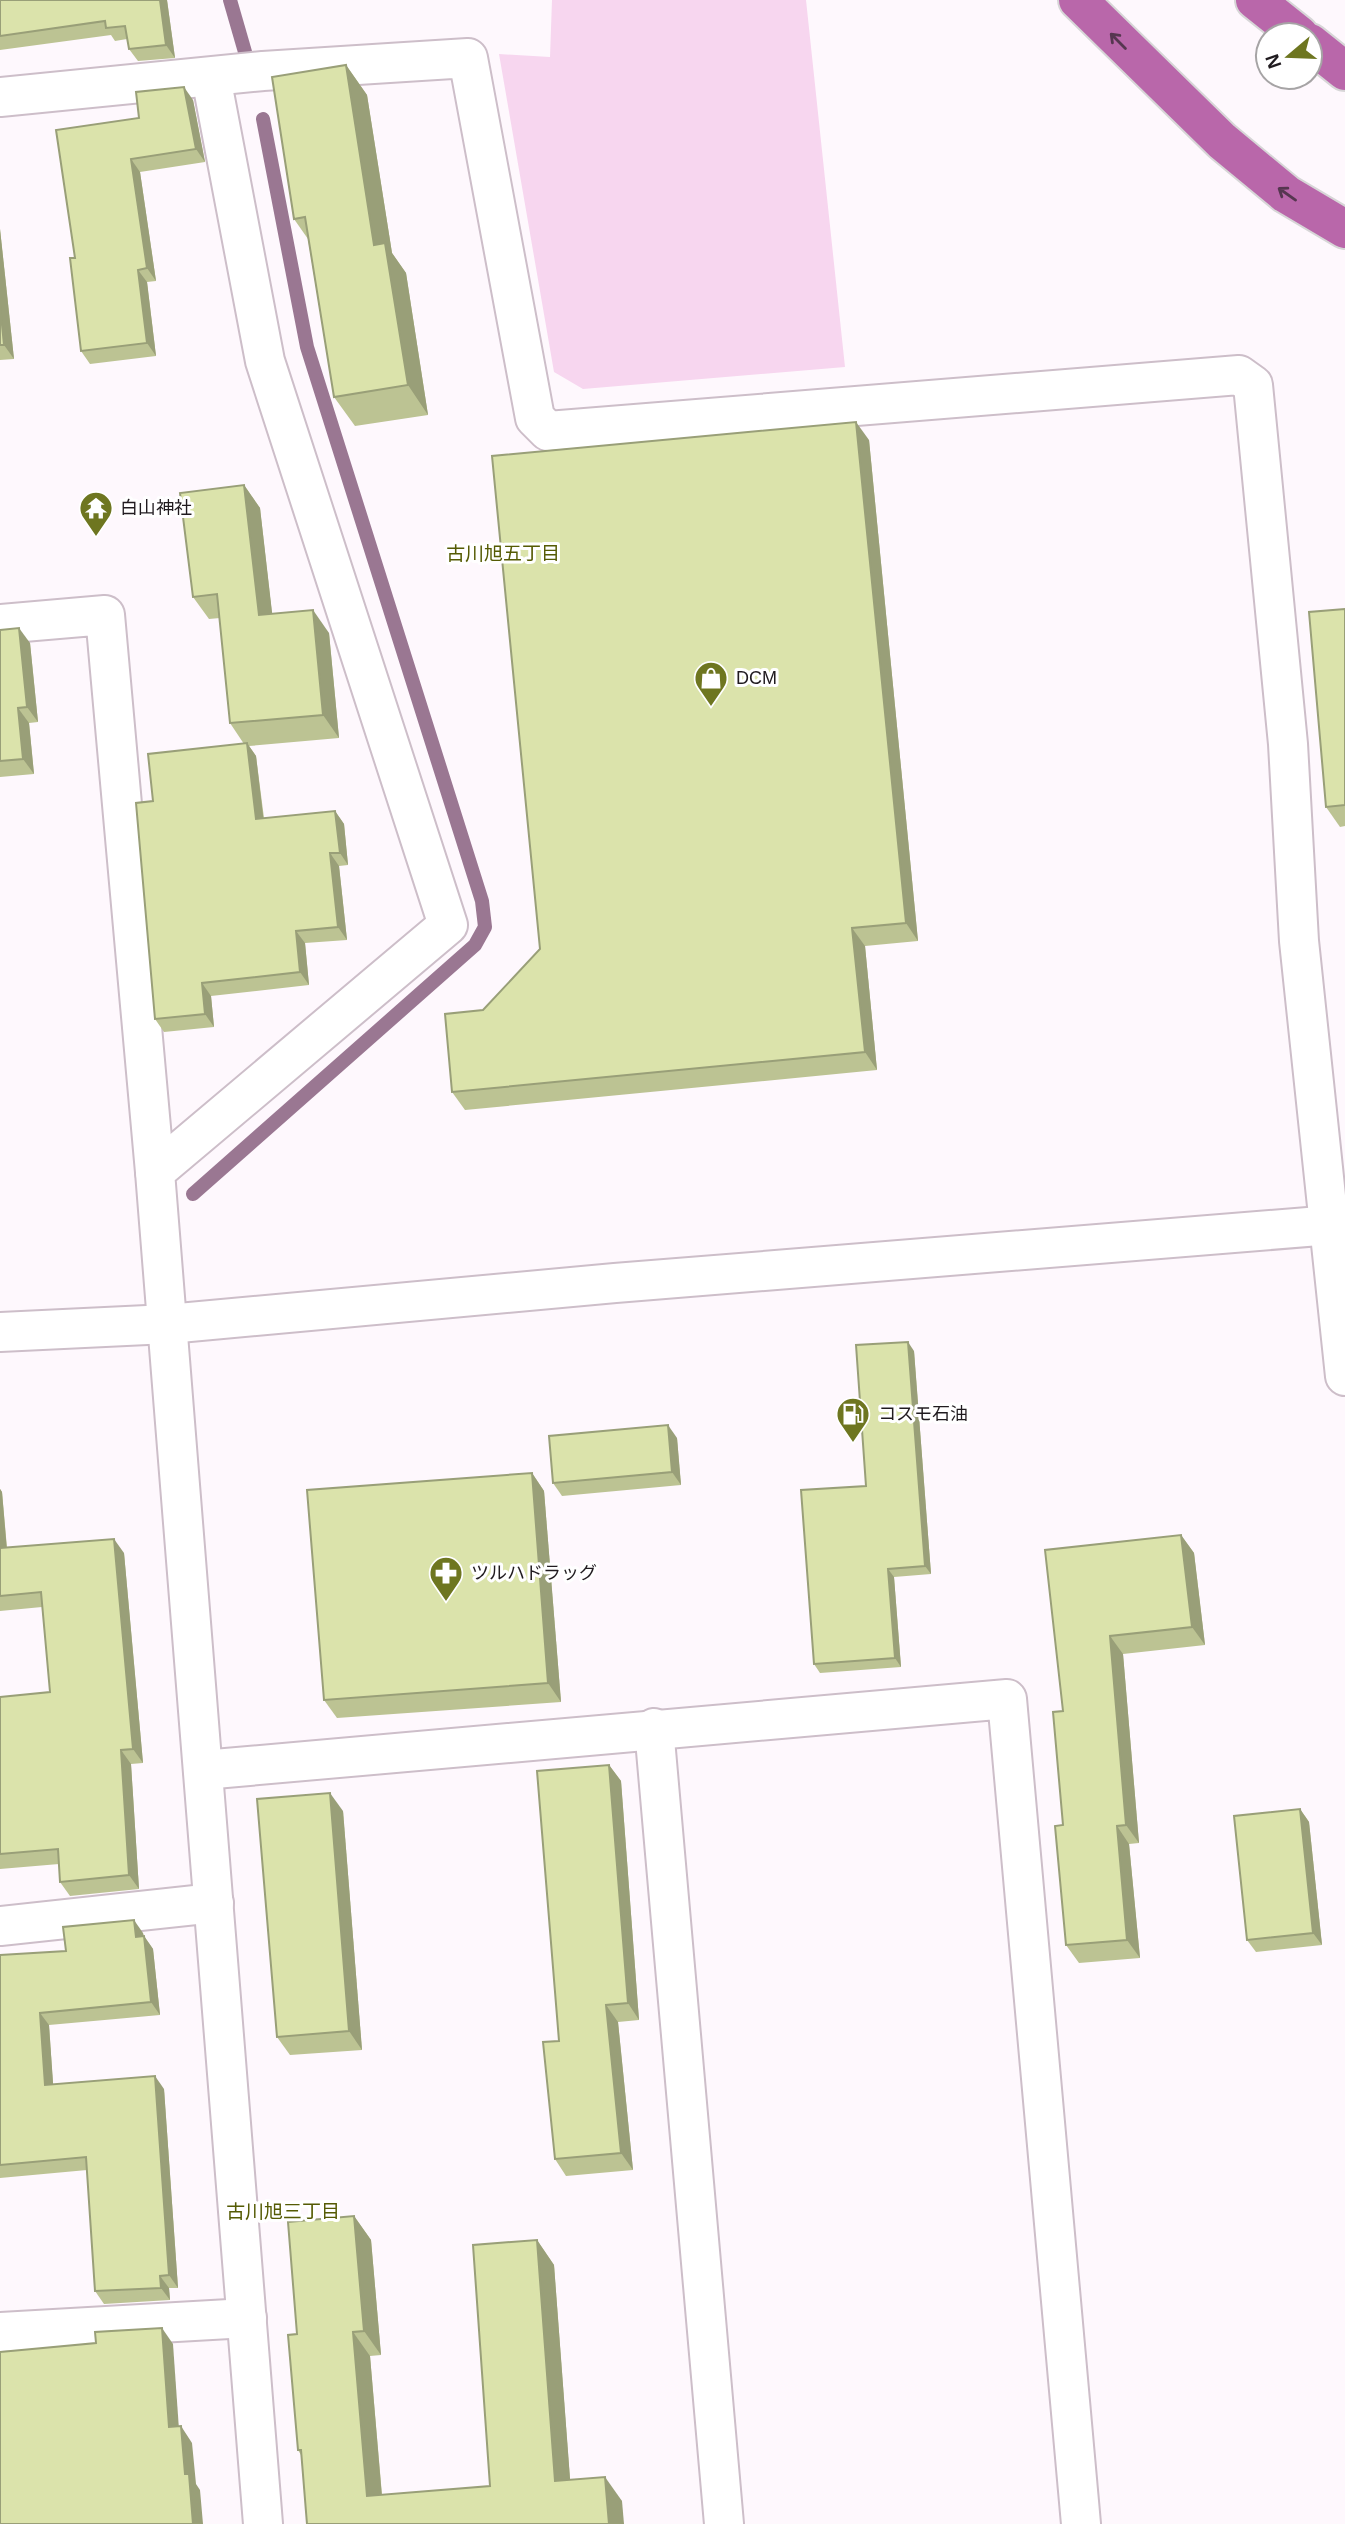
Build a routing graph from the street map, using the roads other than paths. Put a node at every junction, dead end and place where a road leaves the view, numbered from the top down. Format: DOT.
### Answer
graph roads {
  1 [pos="1078,0"];
  2 [pos="1255,0"];
  3 [pos="1281,21"];
  4 [pos="1324,54"];
  5 [pos="1345,71"];
  6 [pos="234,74"];
  7 [pos="0,97"];
  8 [pos="1345,229"];
  9 [pos="0,624"];
  10 [pos="155,1172"];
  11 [pos="1337,1225"];
  12 [pos="168,1324"];
  13 [pos="0,1332"];
  14 [pos="1345,1376"];
  15 [pos="654,1728"];
  16 [pos="203,1770"];
  17 [pos="214,1903"];
  18 [pos="0,1926"];
  19 [pos="247,2318"];
  20 [pos="0,2332"];
  21 [pos="263,2524"];
  22 [pos="724,2524"];
  23 [pos="1081,2524"];
  8 -- 1 [label="highway, one-way"];
  2 -- 3 [label="highway"];
  4 -- 5 [label="highway"];
  6 -- 7 [label="street"];
  6 -- 10 [label="street"];
  6 -- 11 [label="street"];
  9 -- 10 [label="street"];
  10 -- 12 [label="street"];
  11 -- 12 [label="street"];
  11 -- 14 [label="street"];
  12 -- 13 [label="street"];
  12 -- 16 [label="street"];
  15 -- 16 [label="street"];
  15 -- 22 [label="street"];
  15 -- 23 [label="street"];
  16 -- 17 [label="street"];
  17 -- 18 [label="street"];
  17 -- 19 [label="street"];
  19 -- 20 [label="street"];
  19 -- 21 [label="street"];
}
